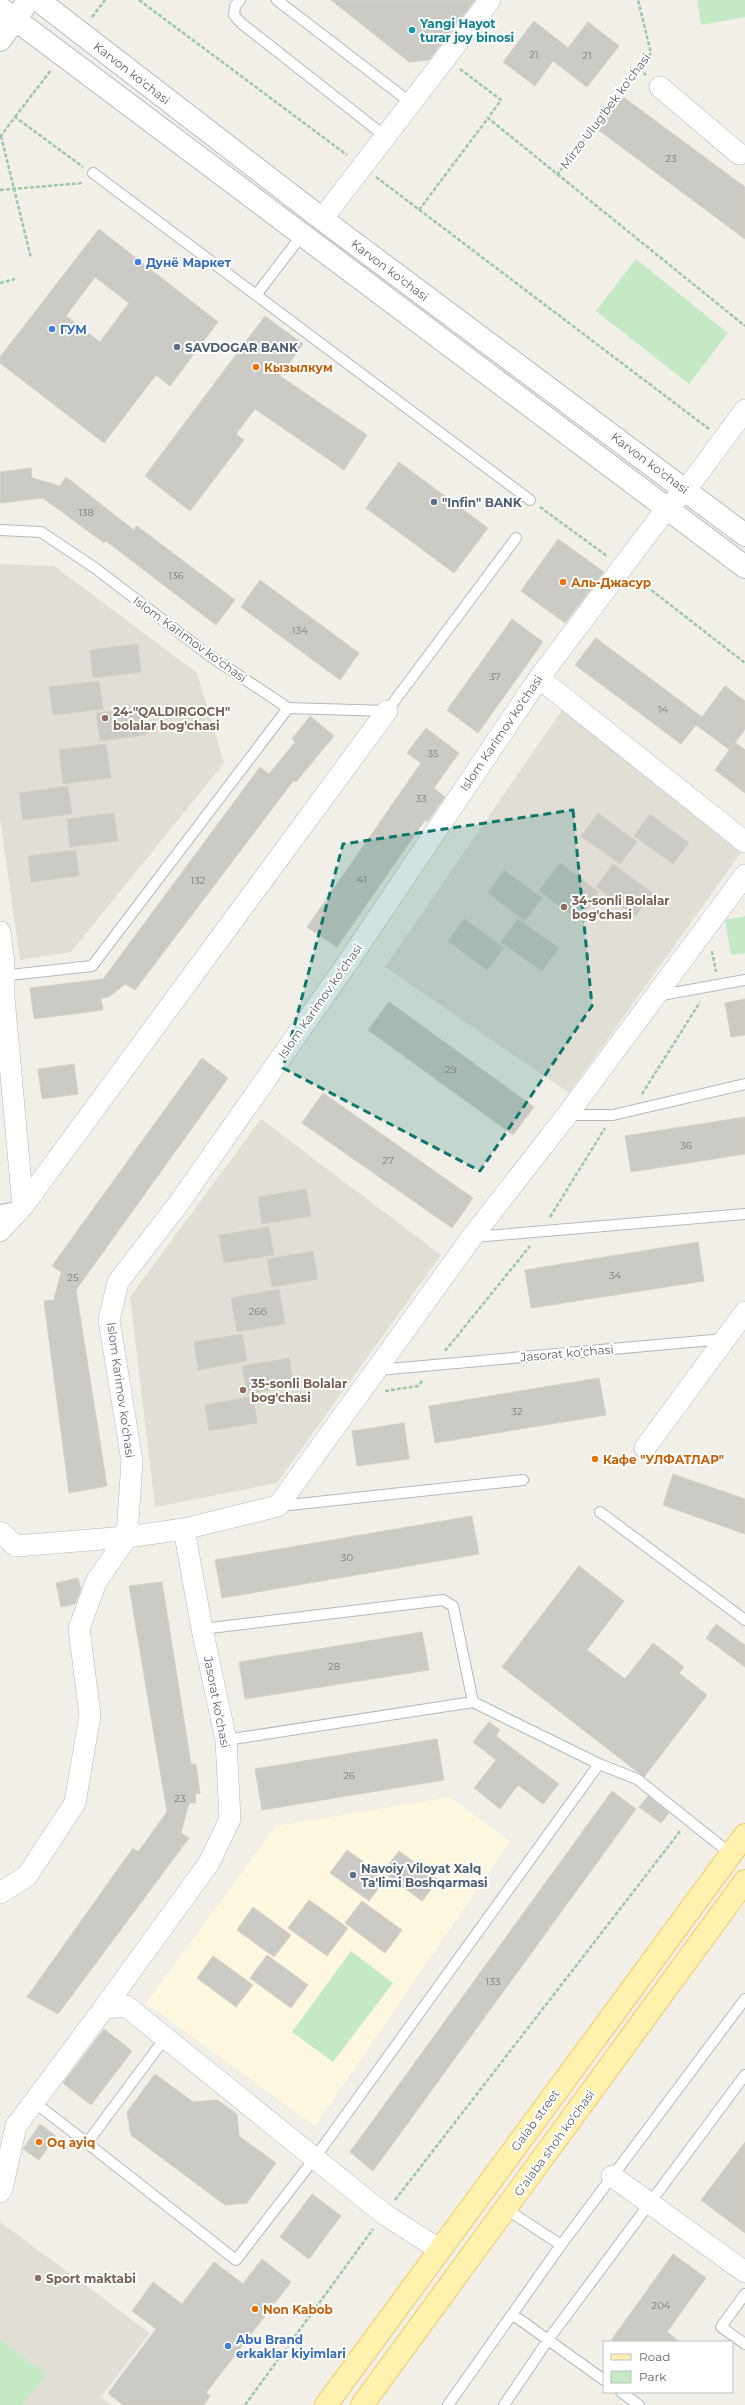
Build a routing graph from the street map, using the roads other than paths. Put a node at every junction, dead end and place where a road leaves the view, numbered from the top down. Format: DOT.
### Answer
graph roads {
  1 [pos="30,0"];
  2 [pos="38,0"];
  3 [pos="240,0"];
  4 [pos="277,0"];
  5 [pos="490,0"];
  6 [pos="8,13"];
  7 [pos="0,40"];
  8 [pos="660,87"];
  9 [pos="411,104"];
  10 [pos="386,137"];
  11 [pos="743,154"];
  12 [pos="93,174"];
  13 [pos="322,219"];
  14 [pos="302,235"];
  15 [pos="256,296"];
  16 [pos="745,410"];
  17 [pos="686,490"];
  18 [pos="530,500"];
  19 [pos="667,508"];
  20 [pos="0,530"];
  21 [pos="745,535"];
  22 [pos="516,538"];
  23 [pos="745,567"];
  24 [pos="539,678"];
  25 [pos="288,708"];
  26 [pos="387,711"];
  27 [pos="745,842"];
  28 [pos="745,875"];
  29 [pos="0,932"];
  30 [pos="2,976"];
  31 [pos="745,980"];
  32 [pos="654,996"];
  33 [pos="745,1084"];
  34 [pos="567,1115"];
  35 [pos="23,1206"];
  36 [pos="0,1210"];
  37 [pos="745,1214"];
  38 [pos="0,1231"];
  39 [pos="472,1238"];
  40 [pos="745,1312"];
  41 [pos="726,1339"];
  42 [pos="375,1370"];
  43 [pos="645,1448"];
  44 [pos="523,1480"];
  45 [pos="278,1506"];
  46 [pos="600,1512"];
  47 [pos="184,1529"];
  48 [pos="0,1532"];
  49 [pos="127,1537"];
  50 [pos="745,1620"];
  51 [pos="202,1629"];
  52 [pos="473,1702"];
  53 [pos="226,1740"];
  54 [pos="599,1764"];
  55 [pos="745,1835"];
  56 [pos="731,1854"];
  57 [pos="745,1882"];
  58 [pos="0,1893"];
  59 [pos="745,1999"];
  60 [pos="104,2008"];
  61 [pos="165,2038"];
  62 [pos="745,2075"];
  63 [pos="34,2102"];
  64 [pos="87,2143"];
  65 [pos="4,2155"];
  66 [pos="314,2159"];
  67 [pos="612,2176"];
  68 [pos="0,2192"];
  69 [pos="651,2204"];
  70 [pos="506,2209"];
  71 [pos="561,2245"];
  72 [pos="440,2250"];
  73 [pos="745,2272"];
  74 [pos="745,2294"];
  75 [pos="512,2314"];
  76 [pos="548,2340"];
  77 [pos="745,2344"];
  78 [pos="603,2379"];
  79 [pos="622,2393"];
  80 [pos="326,2405"];
  81 [pos="362,2405"];
  82 [pos="448,2405"];
  83 [pos="504,2405"];
  84 [pos="639,2405"];
  1 -- 6 [label="main road"];
  2 -- 13 [label="main road, Karvon ko'chasi"];
  3 -- 10 [label="lane"];
  4 -- 9 [label="lane"];
  5 -- 9 [label="street"];
  6 -- 7 [label="main road"];
  6 -- 14 [label="main road"];
  8 -- 11 [label="street"];
  9 -- 10 [label="street"];
  10 -- 13 [label="street"];
  12 -- 15 [label="lane"];
  13 -- 17 [label="main road, Karvon ko'chasi"];
  14 -- 15 [label="lane"];
  14 -- 19 [label="main road"];
  15 -- 18 [label="lane"];
  16 -- 17 [label="street"];
  17 -- 19 [label="street"];
  17 -- 21 [label="main road, Karvon ko'chasi"];
  19 -- 23 [label="main road"];
  19 -- 24 [label="street, Islom Karimov ko‘chasi"];
  20 -- 25 [label="lane, Islom Karimov ko‘chasi"];
  22 -- 26 [label="lane"];
  24 -- 27 [label="street"];
  24 -- 49 [label="street, Islom Karimov ko‘chasi"];
  25 -- 26 [label="lane"];
  25 -- 30 [label="lane"];
  26 -- 35 [label="street"];
  28 -- 32 [label="street"];
  29 -- 30 [label="street"];
  30 -- 35 [label="street"];
  31 -- 32 [label="lane"];
  32 -- 34 [label="street"];
  33 -- 34 [label="lane"];
  34 -- 39 [label="street"];
  35 -- 36 [label="lane"];
  35 -- 38 [label="street"];
  37 -- 39 [label="lane"];
  39 -- 42 [label="street"];
  40 -- 41 [label="street"];
  41 -- 42 [label="lane, Jasorat ko‘chasi"];
  41 -- 43 [label="street"];
  42 -- 45 [label="street"];
  44 -- 45 [label="lane"];
  45 -- 47 [label="street"];
  46 -- 50 [label="lane"];
  47 -- 49 [label="street"];
  47 -- 51 [label="street, Jasorat ko‘chasi"];
  48 -- 49 [label="street"];
  49 -- 58 [label="street"];
  51 -- 52 [label="lane"];
  51 -- 53 [label="street, Jasorat ko‘chasi"];
  52 -- 53 [label="lane"];
  52 -- 54 [label="lane"];
  53 -- 60 [label="street, Jasorat ko‘chasi"];
  54 -- 56 [label="lane"];
  54 -- 66 [label="lane"];
  55 -- 56 [label="main road, Galab street"];
  56 -- 72 [label="main road, Galab street"];
  57 -- 70 [label="main road, G'alaba shoh ko'chasi"];
  59 -- 67 [label="lane"];
  60 -- 61 [label="street"];
  60 -- 63 [label="street, Jasorat ko‘chasi"];
  61 -- 64 [label="lane"];
  61 -- 66 [label="street"];
  62 -- 69 [label="lane"];
  63 -- 64 [label="lane"];
  63 -- 65 [label="street, Jasorat ko‘chasi"];
  64 -- 66 [label="lane"];
  65 -- 68 [label="street, Jasorat ko‘chasi"];
  66 -- 72 [label="street"];
  67 -- 69 [label="street"];
  67 -- 71 [label="lane"];
  69 -- 73 [label="street"];
  69 -- 76 [label="lane"];
  70 -- 71 [label="lane"];
  70 -- 81 [label="main road, G'alaba shoh ko'chasi"];
  71 -- 75 [label="lane"];
  72 -- 80 [label="main road, Galab street"];
  74 -- 77 [label="lane"];
  75 -- 76 [label="lane"];
  75 -- 82 [label="lane"];
  76 -- 78 [label="lane"];
  76 -- 83 [label="lane"];
  79 -- 84 [label="lane"];
}
